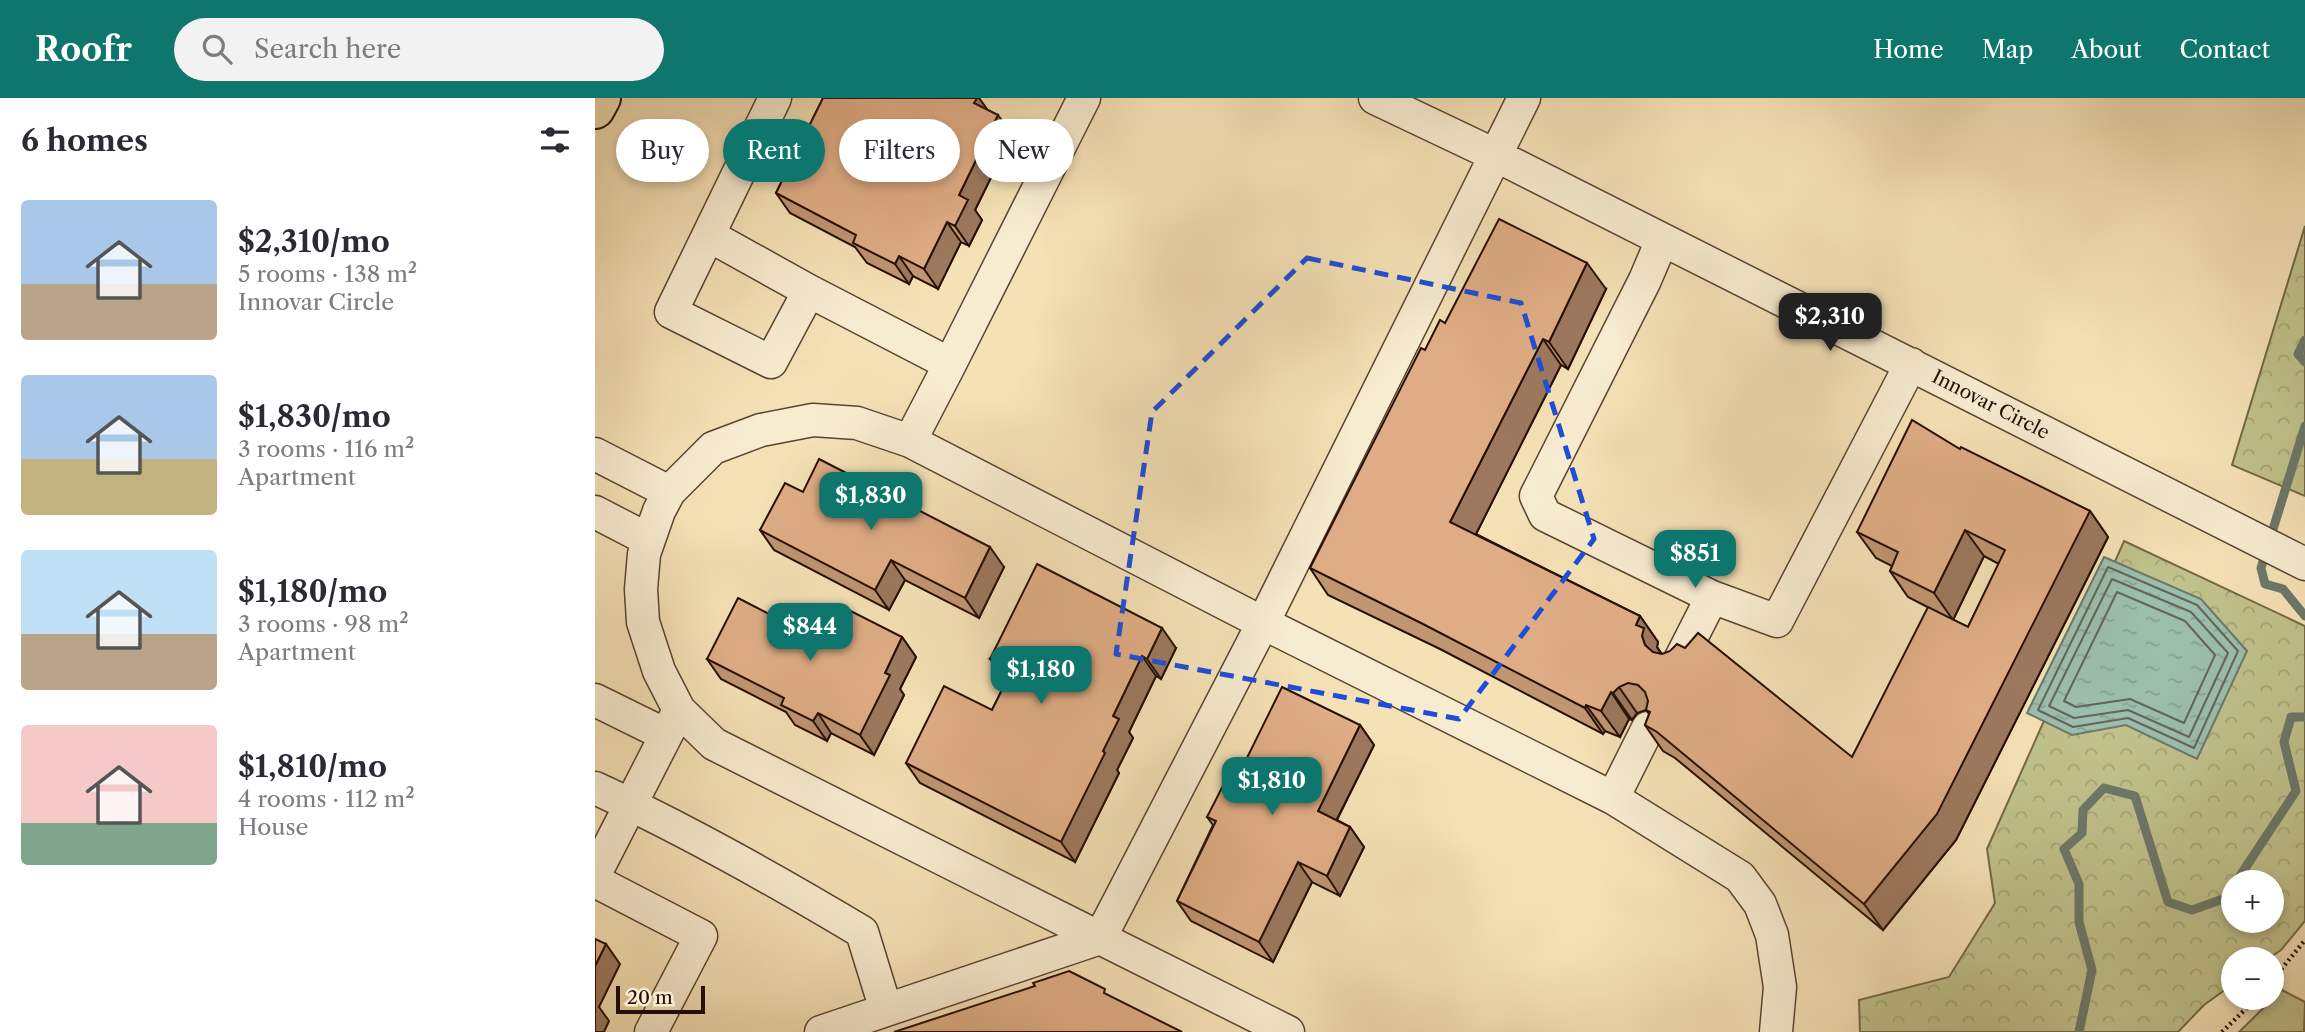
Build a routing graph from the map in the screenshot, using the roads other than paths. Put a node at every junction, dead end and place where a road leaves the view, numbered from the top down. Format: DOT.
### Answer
graph roads {
  1 [pos="601,98"];
  2 [pos="775,98"];
  3 [pos="1374,98"];
  4 [pos="1524,98"];
  5 [pos="1081,99"];
  6 [pos="595,109"];
  7 [pos="1495,155"];
  8 [pos="709,236"];
  9 [pos="1662,240"];
  10 [pos="809,291"];
  11 [pos="1911,364"];
  12 [pos="950,365"];
  13 [pos="910,441"];
  14 [pos="595,454"];
  15 [pos="669,492"];
  16 [pos="595,512"];
  17 [pos="649,540"];
  18 [pos="2305,564"];
  19 [pos="1712,597"];
  20 [pos="1263,623"];
  21 [pos="1679,662"];
  22 [pos="595,700"];
  23 [pos="672,723"];
  24 [pos="1649,728"];
  25 [pos="595,788"];
  26 [pos="1613,798"];
  27 [pos="631,804"];
  28 [pos="595,874"];
  29 [pos="595,881"];
  30 [pos="1100,938"];
  31 [pos="885,1010"];
  32 [pos="651,1032"];
  33 [pos="821,1032"];
  34 [pos="1288,1032"];
  35 [pos="1776,1032"];
  1 -- 6 [label="main road"];
  2 -- 8 [label="street"];
  3 -- 7 [label="street, Innovar Circle"];
  4 -- 7 [label="street"];
  5 -- 12 [label="street"];
  7 -- 9 [label="street, Innovar Circle"];
  7 -- 20 [label="street"];
  8 -- 10 [label="street"];
  8 -- 10 [label="street"];
  9 -- 11 [label="street, Innovar Circle"];
  9 -- 19 [label="street"];
  10 -- 12 [label="street"];
  11 -- 18 [label="street, Innovar Circle"];
  11 -- 19 [label="street"];
  12 -- 13 [label="street"];
  13 -- 15 [label="street"];
  13 -- 20 [label="street"];
  14 -- 15 [label="street"];
  15 -- 17 [label="street"];
  16 -- 17 [label="street"];
  17 -- 23 [label="street"];
  19 -- 21 [label="street"];
  20 -- 26 [label="street"];
  20 -- 30 [label="street"];
  22 -- 23 [label="street"];
  23 -- 27 [label="street"];
  23 -- 30 [label="street"];
  24 -- 26 [label="street"];
  25 -- 27 [label="street"];
  26 -- 35 [label="street"];
  27 -- 28 [label="street"];
  27 -- 31 [label="street"];
  29 -- 32 [label="street"];
  30 -- 31 [label="street"];
  30 -- 34 [label="street"];
  31 -- 33 [label="street"];
}
